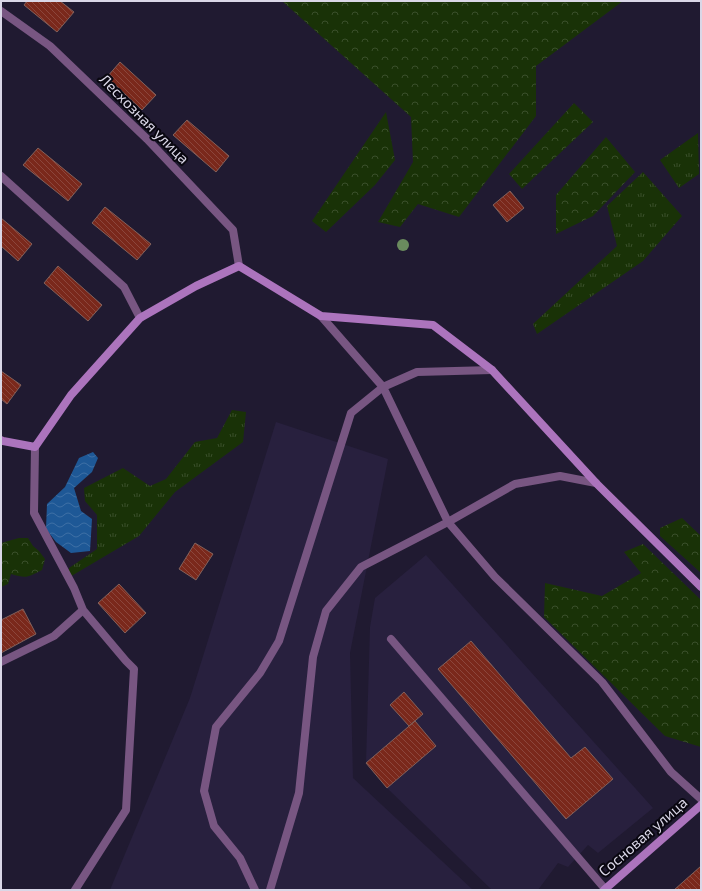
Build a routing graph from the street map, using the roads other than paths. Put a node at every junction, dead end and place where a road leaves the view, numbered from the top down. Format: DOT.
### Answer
graph roads {
  1 [pos="1,11"];
  2 [pos="1,176"];
  3 [pos="239,266"];
  4 [pos="321,316"];
  5 [pos="140,318"];
  6 [pos="492,370"];
  7 [pos="383,387"];
  8 [pos="2,441"];
  9 [pos="35,447"];
  10 [pos="596,483"];
  11 [pos="448,522"];
  12 [pos="701,587"];
  13 [pos="83,610"];
  14 [pos="391,639"];
  15 [pos="1,662"];
  16 [pos="701,799"];
  17 [pos="701,805"];
  18 [pos="75,890"];
  19 [pos="256,890"];
  20 [pos="270,890"];
  21 [pos="605,890"];
  1 -- 3 [label="street, Лесхозная улица"];
  2 -- 5 [label="street"];
  3 -- 4 [label="street"];
  3 -- 5 [label="street"];
  4 -- 6 [label="street"];
  4 -- 7 [label="street"];
  5 -- 9 [label="street"];
  6 -- 7 [label="street"];
  6 -- 10 [label="street"];
  7 -- 11 [label="street"];
  7 -- 19 [label="street"];
  8 -- 9 [label="street"];
  9 -- 13 [label="street"];
  10 -- 11 [label="street"];
  10 -- 12 [label="street"];
  11 -- 16 [label="street"];
  11 -- 20 [label="street"];
  13 -- 15 [label="street"];
  13 -- 18 [label="street"];
  14 -- 21 [label="street"];
  17 -- 21 [label="street, Сосновая улица"];
}
